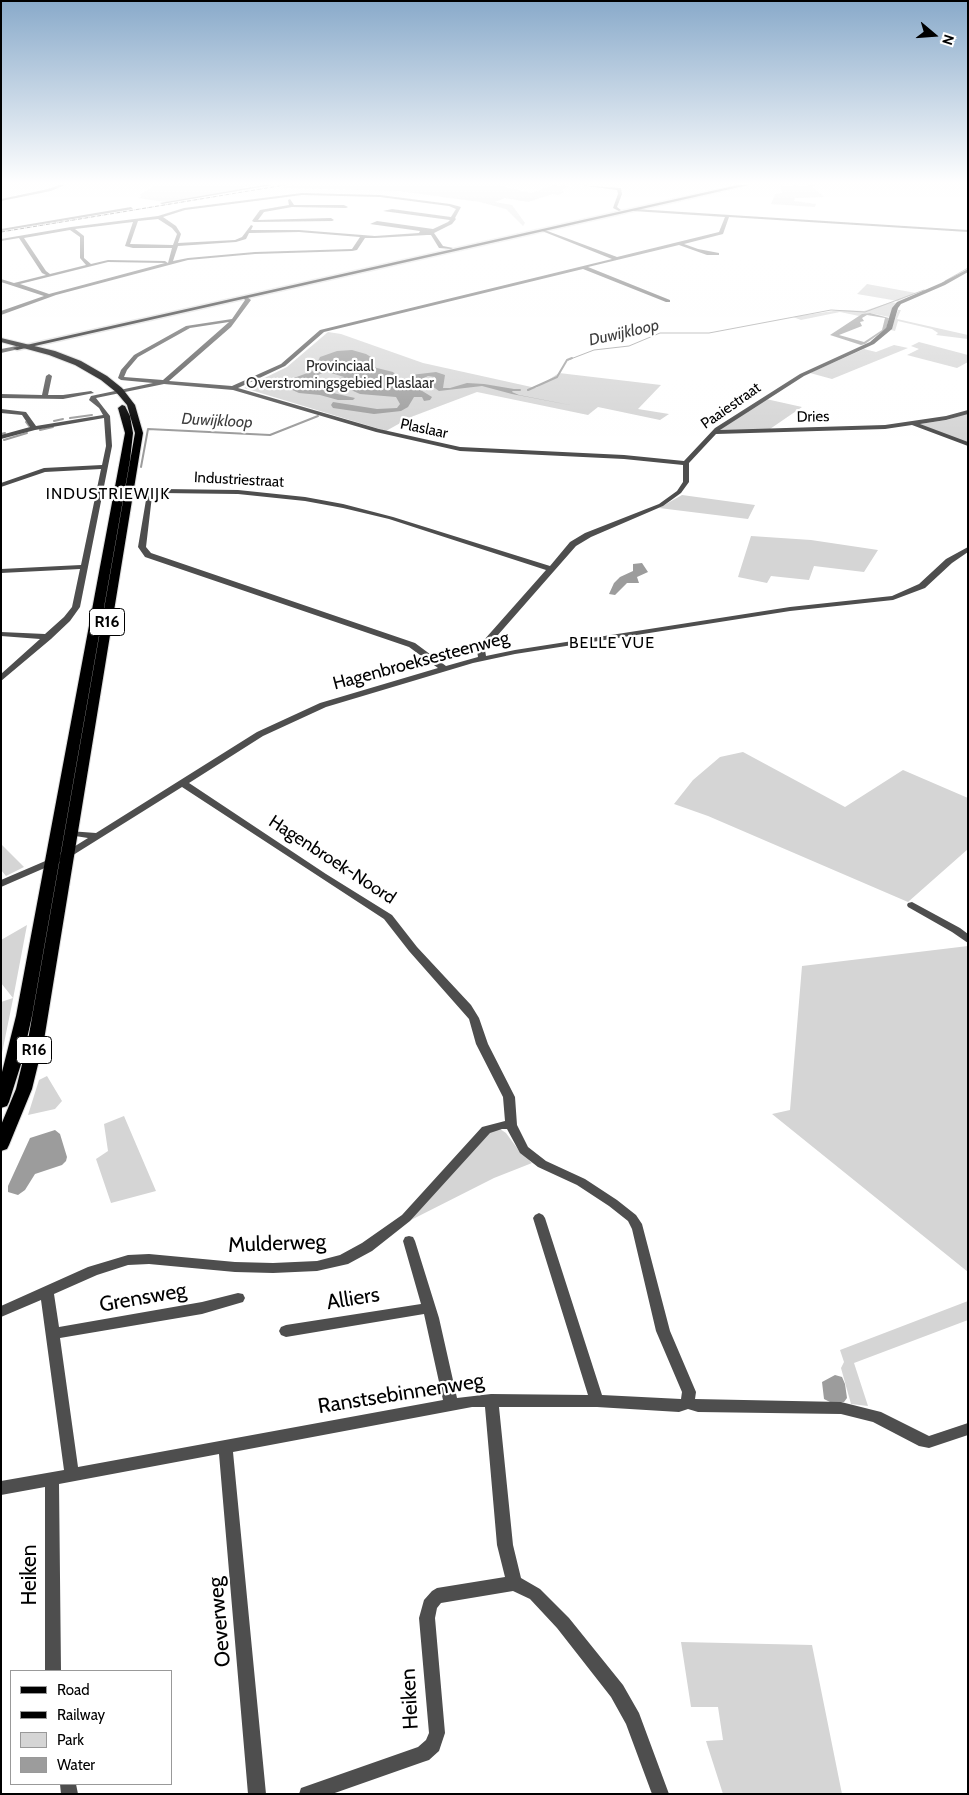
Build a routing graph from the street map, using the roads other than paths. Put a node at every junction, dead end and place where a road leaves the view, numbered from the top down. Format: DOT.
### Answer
graph roads {
  1 [pos="44,269"];
  2 [pos="68,269"];
  3 [pos="151,269"];
  4 [pos="361,269"];
  5 [pos="371,269"];
  6 [pos="576,269"];
  7 [pos="587,269"];
  8 [pos="968,270"];
  9 [pos="48,274"];
  10 [pos="1,280"];
  11 [pos="15,284"];
  12 [pos="50,296"];
  13 [pos="249,296"];
  14 [pos="668,301"];
  15 [pos="1,313"];
  16 [pos="169,313"];
  17 [pos="233,320"];
  18 [pos="44,345"];
  19 [pos="3,346"];
  20 [pos="24,346"];
  21 [pos="49,376"];
  22 [pos="164,382"];
  23 [pos="233,388"];
  24 [pos="114,391"];
  25 [pos="90,392"];
  26 [pos="1,396"];
  27 [pos="45,397"];
  28 [pos="1,411"];
  29 [pos="968,412"];
  30 [pos="107,416"];
  31 [pos="914,423"];
  32 [pos="34,428"];
  33 [pos="713,432"];
  34 [pos="1,437"];
  35 [pos="968,444"];
  36 [pos="686,463"];
  37 [pos="104,467"];
  38 [pos="1,485"];
  39 [pos="968,549"];
  40 [pos="84,566"];
  41 [pos="551,569"];
  42 [pos="1,571"];
  43 [pos="1,634"];
  44 [pos="48,637"];
  45 [pos="482,658"];
  46 [pos="446,669"];
  47 [pos="1,679"];
  48 [pos="183,783"];
  49 [pos="72,833"];
  50 [pos="98,836"];
  51 [pos="67,855"];
  52 [pos="51,863"];
  53 [pos="26,873"];
  54 [pos="48,880"];
  55 [pos="1,884"];
  56 [pos="912,905"];
  57 [pos="968,940"];
  58 [pos="1,1102"];
  59 [pos="511,1125"];
  60 [pos="1,1145"];
  61 [pos="539,1218"];
  62 [pos="409,1241"];
  63 [pos="47,1292"];
  64 [pos="238,1298"];
  65 [pos="428,1308"];
  66 [pos="1,1312"];
  67 [pos="286,1330"];
  68 [pos="53,1334"];
  69 [pos="491,1400"];
  70 [pos="597,1401"];
  71 [pos="688,1402"];
  72 [pos="451,1403"];
  73 [pos="968,1429"];
  74 [pos="224,1446"];
  75 [pos="72,1475"];
  76 [pos="52,1479"];
  77 [pos="1,1488"];
  78 [pos="514,1584"];
  79 [pos="53,1670"];
  80 [pos="257,1794"];
  81 [pos="307,1794"];
  82 [pos="662,1794"];
  1 -- 9 [label="street"];
  2 -- 9 [label="street"];
  3 -- 12 [label="street"];
  4 -- 13 [label="main road"];
  5 -- 13 [label="main road"];
  6 -- 23 [label="street"];
  7 -- 14 [label="street"];
  8 -- 33 [label="street, Paaiestraat"];
  9 -- 11 [label="street"];
  10 -- 11 [label="street"];
  11 -- 12 [label="street"];
  12 -- 15 [label="street"];
  13 -- 16 [label="main road"];
  13 -- 17 [label="street"];
  16 -- 18 [label="main road"];
  16 -- 18 [label="main road"];
  17 -- 22 [label="street"];
  17 -- 22 [label="street, Plaslaar"];
  18 -- 19 [label="main road"];
  18 -- 20 [label="highway, R16"];
  18 -- 24 [label="highway, R16"];
  19 -- 20 [label="highway, R16"];
  20 -- 24 [label="highway, R16"];
  21 -- 27 [label="street"];
  22 -- 23 [label="street, Plaslaar"];
  22 -- 24 [label="street, Plaslaar"];
  23 -- 36 [label="street, Plaslaar"];
  24 -- 30 [label="street"];
  24 -- 49 [label="highway, R16"];
  24 -- 52 [label="highway, R16"];
  25 -- 27 [label="street"];
  26 -- 27 [label="street"];
  28 -- 32 [label="street"];
  29 -- 31 [label="street, Dries"];
  30 -- 32 [label="street"];
  30 -- 37 [label="street"];
  31 -- 33 [label="street, Dries"];
  31 -- 35 [label="street, Dries"];
  32 -- 34 [label="street"];
  33 -- 36 [label="street, Paaiestraat"];
  36 -- 41 [label="street"];
  37 -- 38 [label="street"];
  37 -- 40 [label="street"];
  39 -- 45 [label="street, Hagenbroeksesteenweg"];
  40 -- 42 [label="street"];
  40 -- 44 [label="street"];
  41 -- 45 [label="street"];
  41 -- 46 [label="street, Industriestraat"];
  43 -- 44 [label="street"];
  44 -- 47 [label="street"];
  45 -- 46 [label="street, Hagenbroeksesteenweg"];
  46 -- 48 [label="street, Hagenbroeksesteenweg"];
  48 -- 50 [label="street, Hagenbroeksesteenweg"];
  48 -- 59 [label="street, Hagenbroek-Noord"];
  49 -- 50 [label="street"];
  49 -- 51 [label="highway, R16"];
  50 -- 51 [label="street, Hagenbroeksesteenweg"];
  51 -- 52 [label="street, Hagenbroeksesteenweg"];
  51 -- 60 [label="highway, R16"];
  52 -- 53 [label="street, Hagenbroeksesteenweg"];
  52 -- 54 [label="highway, R16"];
  53 -- 54 [label="street"];
  53 -- 55 [label="street, Hagenbroeksesteenweg"];
  54 -- 58 [label="highway, R16"];
  56 -- 57 [label="street"];
  59 -- 63 [label="street, Mulderweg"];
  59 -- 71 [label="street, Hagenbroek-Noord"];
  61 -- 70 [label="street"];
  62 -- 65 [label="street"];
  63 -- 66 [label="street, Mulderweg"];
  63 -- 68 [label="street"];
  64 -- 68 [label="street, Grensweg"];
  65 -- 67 [label="street, Alliers"];
  65 -- 72 [label="street"];
  68 -- 75 [label="street"];
  69 -- 70 [label="street, Ranstsebinnenweg"];
  69 -- 72 [label="street, Ranstsebinnenweg"];
  69 -- 78 [label="street"];
  70 -- 71 [label="street, Ranstsebinnenweg"];
  71 -- 73 [label="street, Ranstsebinnenweg"];
  72 -- 74 [label="street, Ranstsebinnenweg"];
  74 -- 75 [label="street, Ranstsebinnenweg"];
  74 -- 80 [label="street, Oeverweg"];
  75 -- 76 [label="street, Ranstsebinnenweg"];
  76 -- 77 [label="street, Ranstsebinnenweg"];
  76 -- 79 [label="street, Heiken"];
  78 -- 81 [label="street, Heiken"];
  78 -- 82 [label="street"];
}
